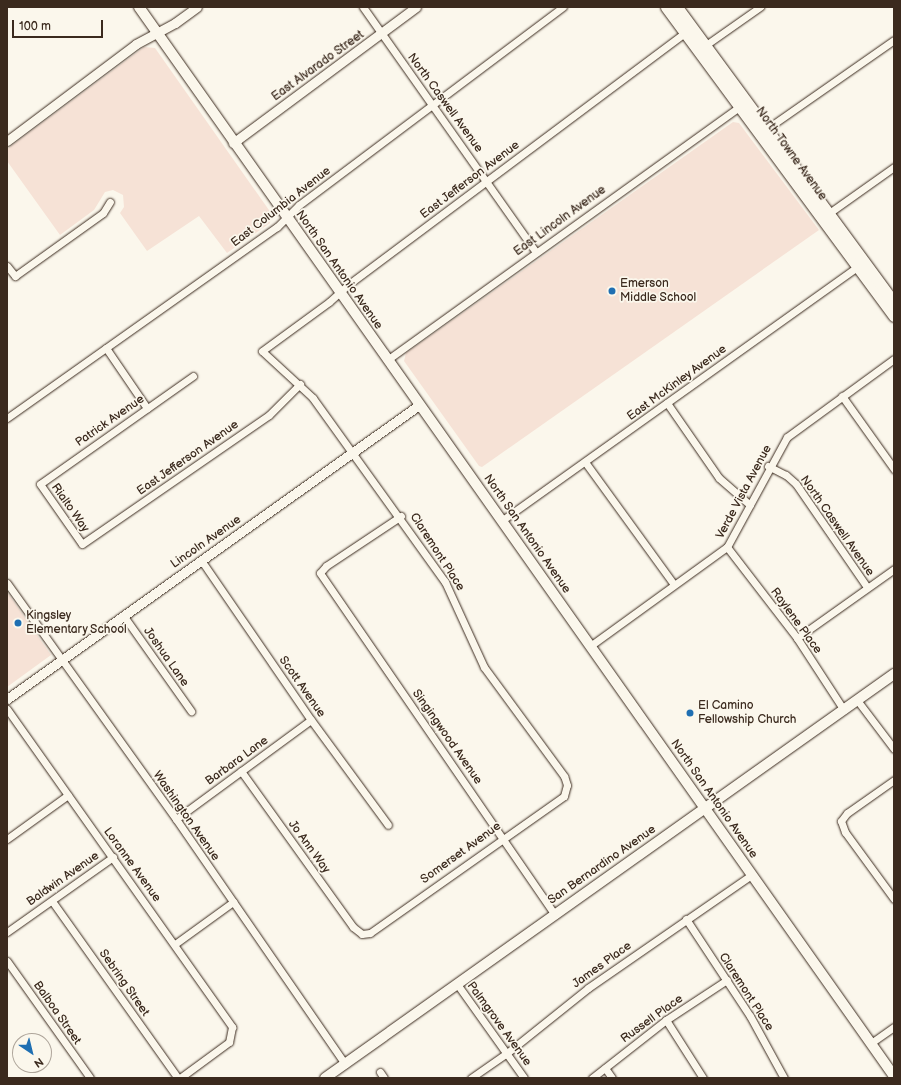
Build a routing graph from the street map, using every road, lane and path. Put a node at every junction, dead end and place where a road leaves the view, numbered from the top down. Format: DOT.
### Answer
graph roads {
  1 [pos="139,7"];
  2 [pos="197,7"];
  3 [pos="363,7"];
  4 [pos="416,7"];
  5 [pos="563,7"];
  6 [pos="666,7"];
  7 [pos="677,7"];
  8 [pos="760,7"];
  9 [pos="689,30"];
  10 [pos="156,32"];
  11 [pos="381,34"];
  12 [pos="894,40"];
  13 [pos="701,48"];
  14 [pos="743,104"];
  15 [pos="434,105"];
  16 [pos="763,132"];
  17 [pos="7,141"];
  18 [pos="233,143"];
  19 [pos="894,168"];
  20 [pos="487,181"];
  21 [pos="110,202"];
  22 [pos="829,213"];
  23 [pos="285,216"];
  24 [pos="536,252"];
  25 [pos="861,264"];
  26 [pos="7,266"];
  27 [pos="340,293"];
  28 [pos="889,295"];
  29 [pos="894,316"];
  30 [pos="106,348"];
  31 [pos="262,351"];
  32 [pos="894,359"];
  33 [pos="387,360"];
  34 [pos="193,376"];
  35 [pos="300,384"];
  36 [pos="842,396"];
  37 [pos="668,403"];
  38 [pos="419,405"];
  39 [pos="147,408"];
  40 [pos="7,418"];
  41 [pos="353,453"];
  42 [pos="586,462"];
  43 [pos="768,466"];
  44 [pos="894,469"];
  45 [pos="40,484"];
  46 [pos="750,505"];
  47 [pos="401,516"];
  48 [pos="501,521"];
  49 [pos="82,544"];
  50 [pos="727,547"];
  51 [pos="201,560"];
  52 [pos="894,569"];
  53 [pos="7,583"];
  54 [pos="673,583"];
  55 [pos="867,587"];
  56 [pos="123,616"];
  57 [pos="796,638"];
  58 [pos="590,646"];
  59 [pos="62,661"];
  60 [pos="894,674"];
  61 [pos="7,699"];
  62 [pos="857,700"];
  63 [pos="7,710"];
  64 [pos="844,710"];
  65 [pos="191,711"];
  66 [pos="311,720"];
  67 [pos="894,749"];
  68 [pos="241,771"];
  69 [pos="894,780"];
  70 [pos="568,785"];
  71 [pos="68,796"];
  72 [pos="705,808"];
  73 [pos="176,819"];
  74 [pos="388,825"];
  75 [pos="503,836"];
  76 [pos="7,839"];
  77 [pos="113,857"];
  78 [pos="751,876"];
  79 [pos="894,899"];
  80 [pos="52,901"];
  81 [pos="233,902"];
  82 [pos="555,915"];
  83 [pos="686,920"];
  84 [pos="7,932"];
  85 [pos="362,934"];
  86 [pos="175,944"];
  87 [pos="7,961"];
  88 [pos="727,980"];
  89 [pos="457,984"];
  90 [pos="666,1020"];
  91 [pos="894,1027"];
  92 [pos="871,1043"];
  93 [pos="507,1053"];
  94 [pos="345,1064"];
  95 [pos="605,1068"];
  96 [pos="894,1076"];
  97 [pos="90,1078"];
  98 [pos="179,1078"];
  99 [pos="325,1078"];
  100 [pos="471,1078"];
  101 [pos="524,1078"];
  102 [pos="592,1078"];
  103 [pos="612,1078"];
  104 [pos="703,1078"];
  105 [pos="784,1078"];
  1 -- 10 [label="main road, North San Antonio Avenue"];
  2 -- 10 [label="street"];
  3 -- 11 [label="street, North Caswell Avenue"];
  4 -- 11 [label="street, East Alvarado Street"];
  5 -- 15 [label="street, East Columbia Avenue"];
  6 -- 9 [label="main road, North Towne Avenue"];
  7 -- 9 [label="main road, North Towne Avenue"];
  8 -- 13 [label="street"];
  9 -- 13 [label="main road, North Towne Avenue"];
  9 -- 20 [label="street, East Jefferson Avenue"];
  10 -- 17 [label="street"];
  10 -- 18 [label="main road, North San Antonio Avenue"];
  11 -- 15 [label="street, North Caswell Avenue"];
  11 -- 18 [label="street, East Alvarado Street"];
  12 -- 16 [label="street"];
  13 -- 14 [label="main road, North Towne Avenue"];
  14 -- 16 [label="main road, North Towne Avenue"];
  14 -- 24 [label="street, East Lincoln Avenue"];
  15 -- 20 [label="street, North Caswell Avenue"];
  15 -- 23 [label="street, East Columbia Avenue"];
  16 -- 22 [label="main road, North Towne Avenue"];
  16 -- 25 [label="main road, North Towne Avenue"];
  18 -- 23 [label="main road, North San Antonio Avenue"];
  19 -- 22 [label="street"];
  20 -- 24 [label="street, North Caswell Avenue"];
  20 -- 27 [label="street, East Jefferson Avenue"];
  21 -- 26 [label="street"];
  22 -- 25 [label="main road, North Towne Avenue"];
  23 -- 27 [label="main road, North San Antonio Avenue"];
  23 -- 30 [label="street, East Columbia Avenue"];
  24 -- 33 [label="street, East Lincoln Avenue"];
  25 -- 28 [label="main road, North Towne Avenue"];
  25 -- 37 [label="street, East McKinley Avenue"];
  27 -- 31 [label="street, East Jefferson Avenue"];
  27 -- 33 [label="main road, North San Antonio Avenue"];
  28 -- 29 [label="main road, North Towne Avenue"];
  30 -- 39 [label="street"];
  30 -- 40 [label="street, East Columbia Avenue"];
  31 -- 35 [label="street, Claremont Place"];
  32 -- 36 [label="street, Verde Vista Avenue"];
  33 -- 38 [label="main road, North San Antonio Avenue"];
  34 -- 39 [label="street, Patrick Avenue"];
  35 -- 41 [label="street, Claremont Place"];
  35 -- 49 [label="street, East Jefferson Avenue"];
  36 -- 43 [label="street, Verde Vista Avenue"];
  36 -- 44 [label="street"];
  37 -- 42 [label="street, East McKinley Avenue"];
  37 -- 46 [label="street"];
  38 -- 41 [label="street, Lincoln Avenue"];
  38 -- 48 [label="main road, North San Antonio Avenue"];
  39 -- 45 [label="street, Patrick Avenue"];
  41 -- 47 [label="street, Claremont Place"];
  41 -- 51 [label="street, Lincoln Avenue"];
  42 -- 48 [label="street, East McKinley Avenue"];
  42 -- 54 [label="street"];
  43 -- 46 [label="street, Verde Vista Avenue"];
  43 -- 55 [label="street, North Caswell Avenue"];
  45 -- 49 [label="street, Rialto Way"];
  46 -- 50 [label="street, Verde Vista Avenue"];
  47 -- 70 [label="street, Claremont Place"];
  47 -- 75 [label="street, Singingwood Avenue"];
  48 -- 58 [label="main road, North San Antonio Avenue"];
  50 -- 54 [label="street, Verde Vista Avenue"];
  50 -- 57 [label="street, Raylene Place"];
  51 -- 56 [label="street, Lincoln Avenue"];
  51 -- 66 [label="street, Scott Avenue"];
  52 -- 55 [label="street"];
  53 -- 59 [label="street, Washington Avenue"];
  54 -- 58 [label="street, Verde Vista Avenue"];
  55 -- 57 [label="street"];
  56 -- 59 [label="street, Lincoln Avenue"];
  56 -- 65 [label="street, Joshua Lane"];
  57 -- 64 [label="street, Raylene Place"];
  58 -- 72 [label="main road, North San Antonio Avenue"];
  59 -- 61 [label="street, Lincoln Avenue"];
  59 -- 73 [label="street, Washington Avenue"];
  60 -- 62 [label="main road, San Bernardino Avenue"];
  62 -- 64 [label="main road, San Bernardino Avenue"];
  62 -- 67 [label="street"];
  63 -- 71 [label="street, Loranne Avenue"];
  64 -- 72 [label="main road, San Bernardino Avenue"];
  66 -- 68 [label="street, Barbara Lane"];
  66 -- 74 [label="street, Scott Avenue"];
  68 -- 73 [label="street, Barbara Lane"];
  68 -- 85 [label="street, Jo Ann Way"];
  69 -- 79 [label="street"];
  70 -- 75 [label="street, Somerset Avenue"];
  71 -- 76 [label="street"];
  71 -- 77 [label="street, Loranne Avenue"];
  72 -- 78 [label="main road, North San Antonio Avenue"];
  72 -- 82 [label="main road, San Bernardino Avenue"];
  73 -- 81 [label="street, Washington Avenue"];
  75 -- 82 [label="street, Singingwood Avenue"];
  75 -- 85 [label="street, Somerset Avenue"];
  77 -- 80 [label="street, Baldwin Avenue"];
  77 -- 86 [label="street, Loranne Avenue"];
  78 -- 83 [label="street, James Place"];
  78 -- 92 [label="main road, North San Antonio Avenue"];
  80 -- 84 [label="street, Baldwin Avenue"];
  80 -- 98 [label="street, Sebring Street"];
  81 -- 86 [label="street"];
  81 -- 94 [label="street, Washington Avenue"];
  82 -- 89 [label="main road, San Bernardino Avenue"];
  83 -- 88 [label="street, Claremont Place"];
  83 -- 93 [label="street, James Place"];
  86 -- 98 [label="street, Loranne Avenue"];
  87 -- 97 [label="street, Balboa Street"];
  88 -- 90 [label="street, Russell Place"];
  88 -- 105 [label="street, Claremont Place"];
  89 -- 93 [label="street, Palmgrove Avenue"];
  89 -- 94 [label="main road, San Bernardino Avenue"];
  90 -- 95 [label="street, Russell Place"];
  90 -- 104 [label="street"];
  91 -- 92 [label="street"];
  92 -- 96 [label="main road, North San Antonio Avenue"];
  93 -- 100 [label="street, James Place"];
  93 -- 101 [label="street, Palmgrove Avenue"];
  94 -- 99 [label="main road, San Bernardino Avenue"];
  95 -- 102 [label="street, Russell Place"];
  95 -- 103 [label="street"];
}
